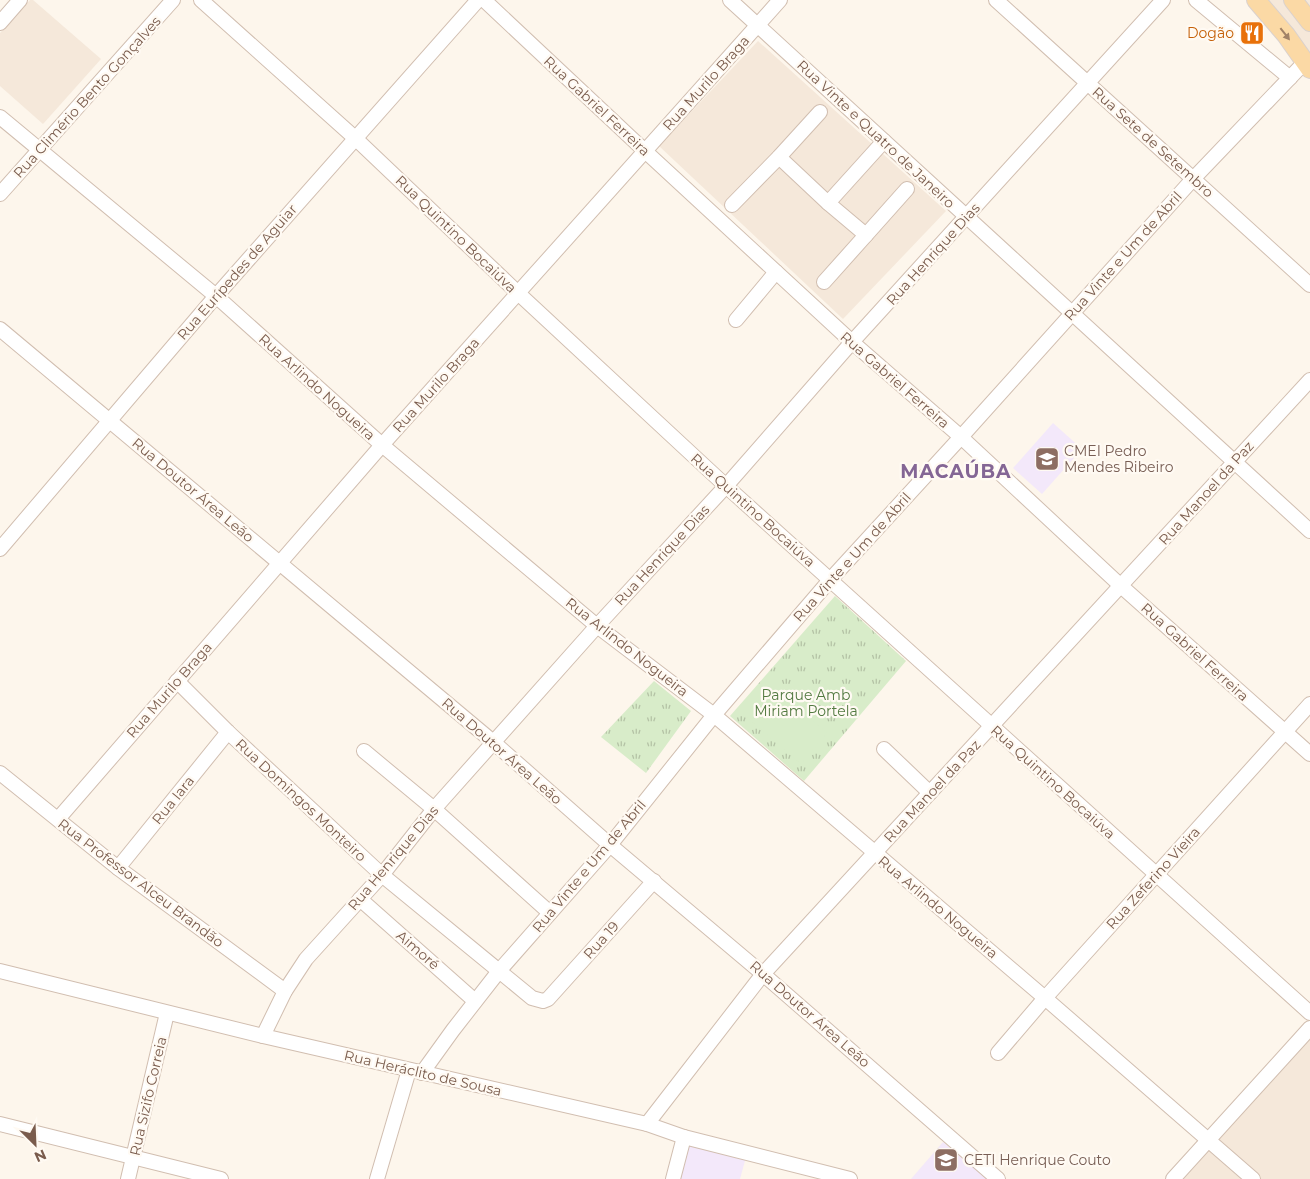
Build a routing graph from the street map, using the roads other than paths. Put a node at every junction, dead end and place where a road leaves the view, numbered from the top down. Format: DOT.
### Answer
graph roads {
  1 [pos="20,0"];
  2 [pos="173,0"];
  3 [pos="201,0"];
  4 [pos="478,0"];
  5 [pos="484,0"];
  6 [pos="730,0"];
  7 [pos="780,0"];
  8 [pos="996,0"];
  9 [pos="1164,0"];
  10 [pos="1196,0"];
  11 [pos="1256,0"];
  12 [pos="1292,0"];
  13 [pos="1310,22"];
  14 [pos="0,23"];
  15 [pos="758,26"];
  16 [pos="1308,66"];
  17 [pos="1290,78"];
  18 [pos="1088,83"];
  19 [pos="820,112"];
  20 [pos="0,117"];
  21 [pos="355,138"];
  22 [pos="884,141"];
  23 [pos="40,150"];
  24 [pos="645,152"];
  25 [pos="779,157"];
  26 [pos="1193,179"];
  27 [pos="907,189"];
  28 [pos="0,194"];
  29 [pos="828,203"];
  30 [pos="732,205"];
  31 [pos="966,217"];
  32 [pos="866,235"];
  33 [pos="776,272"];
  34 [pos="824,282"];
  35 [pos="1310,285"];
  36 [pos="518,293"];
  37 [pos="216,296"];
  38 [pos="1072,312"];
  39 [pos="736,320"];
  40 [pos="0,329"];
  41 [pos="852,342"];
  42 [pos="1310,380"];
  43 [pos="110,420"];
  44 [pos="961,437"];
  45 [pos="382,445"];
  46 [pos="1234,462"];
  47 [pos="726,486"];
  48 [pos="1310,531"];
  49 [pos="1,547"];
  50 [pos="279,562"];
  51 [pos="830,580"];
  52 [pos="1121,586"];
  53 [pos="597,626"];
  54 [pos="177,681"];
  55 [pos="1310,704"];
  56 [pos="714,715"];
  57 [pos="992,726"];
  58 [pos="228,732"];
  59 [pos="1285,732"];
  60 [pos="492,741"];
  61 [pos="884,749"];
  62 [pos="364,751"];
  63 [pos="1310,754"];
  64 [pos="0,773"];
  65 [pos="930,793"];
  66 [pos="434,809"];
  67 [pos="58,819"];
  68 [pos="610,845"];
  69 [pos="874,853"];
  70 [pos="118,868"];
  71 [pos="1156,875"];
  72 [pos="382,876"];
  73 [pos="654,881"];
  74 [pos="360,899"];
  75 [pos="550,912"];
  76 [pos="0,971"];
  77 [pos="499,971"];
  78 [pos="763,974"];
  79 [pos="284,991"];
  80 [pos="1045,998"];
  81 [pos="548,999"];
  82 [pos="475,1001"];
  83 [pos="167,1013"];
  84 [pos="1310,1013"];
  85 [pos="1310,1028"];
  86 [pos="263,1036"];
  87 [pos="998,1053"];
  88 [pos="416,1072"];
  89 [pos="0,1124"];
  90 [pos="647,1124"];
  91 [pos="684,1137"];
  92 [pos="1208,1140"];
  93 [pos="133,1158"];
  94 [pos="847,1178"];
  95 [pos="128,1179"];
  96 [pos="222,1179"];
  97 [pos="377,1179"];
  98 [pos="673,1179"];
  99 [pos="998,1179"];
  100 [pos="1173,1179"];
  101 [pos="1253,1179"];
  1 -- 14 [label="street"];
  2 -- 23 [label="street, Rua Climério Bento Gonçalves"];
  3 -- 21 [label="street, Rua Quintino Bocaiúva"];
  4 -- 21 [label="street, Rua Eurípedes de Aguiar"];
  5 -- 24 [label="street, Rua Gabriel Ferreira"];
  6 -- 15 [label="street, Rua Vinte e Quatro de Janeiro"];
  7 -- 15 [label="street, Rua Murilo Braga"];
  8 -- 18 [label="street, Rua Sete de Setembro"];
  9 -- 18 [label="street, Rua Henrique Dias"];
  10 -- 17 [label="street"];
  11 -- 16 [label="main road, one-way"];
  12 -- 13 [label="main road"];
  15 -- 22 [label="street, Rua Vinte e Quatro de Janeiro"];
  15 -- 24 [label="street, Rua Murilo Braga"];
  16 -- 17 [label="street, Rua Vinte e Um de Abril"];
  17 -- 26 [label="street, Rua Vinte e Um de Abril"];
  18 -- 26 [label="street, Rua Sete de Setembro"];
  18 -- 31 [label="street, Rua Henrique Dias"];
  19 -- 25 [label="street"];
  20 -- 23 [label="street, Rua Arlindo Nogueira"];
  21 -- 36 [label="street, Rua Quintino Bocaiúva"];
  21 -- 37 [label="street, Rua Eurípedes de Aguiar"];
  22 -- 29 [label="street"];
  22 -- 31 [label="street, Rua Vinte e Quatro de Janeiro"];
  23 -- 28 [label="street, Rua Climério Bento Gonçalves"];
  23 -- 37 [label="street, Rua Arlindo Nogueira"];
  24 -- 33 [label="street, Rua Gabriel Ferreira"];
  24 -- 36 [label="street, Rua Murilo Braga"];
  25 -- 29 [label="street"];
  25 -- 30 [label="street"];
  26 -- 35 [label="street, Rua Sete de Setembro"];
  26 -- 38 [label="street, Rua Vinte e Um de Abril"];
  27 -- 32 [label="street"];
  29 -- 32 [label="street"];
  31 -- 38 [label="street, Rua Vinte e Quatro de Janeiro"];
  31 -- 41 [label="street, Rua Henrique Dias"];
  32 -- 34 [label="street"];
  33 -- 39 [label="street"];
  33 -- 41 [label="street, Rua Gabriel Ferreira"];
  36 -- 45 [label="street, Rua Murilo Braga"];
  36 -- 47 [label="street, Rua Quintino Bocaiúva"];
  37 -- 43 [label="street, Rua Eurípedes de Aguiar"];
  37 -- 45 [label="street, Rua Arlindo Nogueira"];
  38 -- 44 [label="street, Rua Vinte e Um de Abril"];
  38 -- 46 [label="street, Rua Vinte e Quatro de Janeiro"];
  40 -- 43 [label="street, Rua Doutor Área Leão"];
  41 -- 44 [label="street, Rua Gabriel Ferreira"];
  41 -- 47 [label="street, Rua Henrique Dias"];
  42 -- 46 [label="street, Rua Manoel da Paz"];
  43 -- 49 [label="street, Rua Eurípedes de Aguiar"];
  43 -- 50 [label="street, Rua Doutor Área Leão"];
  44 -- 51 [label="street, Rua Vinte e Um de Abril"];
  44 -- 52 [label="street, Rua Gabriel Ferreira"];
  45 -- 50 [label="street, Rua Murilo Braga"];
  45 -- 53 [label="street, Rua Arlindo Nogueira"];
  46 -- 48 [label="street, Rua Vinte e Quatro de Janeiro"];
  46 -- 52 [label="street, Rua Manoel da Paz"];
  47 -- 51 [label="street, Rua Quintino Bocaiúva"];
  47 -- 53 [label="street, Rua Henrique Dias"];
  50 -- 54 [label="street, Rua Murilo Braga"];
  50 -- 60 [label="street, Rua Doutor Área Leão"];
  51 -- 56 [label="street, Rua Vinte e Um de Abril"];
  51 -- 57 [label="street, Rua Quintino Bocaiúva"];
  52 -- 57 [label="street, Rua Manoel da Paz"];
  52 -- 59 [label="street, Rua Gabriel Ferreira"];
  53 -- 56 [label="street, Rua Arlindo Nogueira"];
  53 -- 60 [label="street, Rua Henrique Dias"];
  54 -- 58 [label="street, Rua Domingos Monteiro"];
  54 -- 67 [label="street, Rua Murilo Braga"];
  55 -- 59 [label="street, Rua Zeferino Vieira"];
  56 -- 68 [label="street, Rua Vinte e Um de Abril"];
  56 -- 69 [label="street, Rua Arlindo Nogueira"];
  57 -- 65 [label="street, Rua Manoel da Paz"];
  57 -- 71 [label="street, Rua Quintino Bocaiúva"];
  58 -- 70 [label="street, Rua Iara"];
  58 -- 72 [label="street, Rua Domingos Monteiro"];
  59 -- 63 [label="street, Rua Gabriel Ferreira"];
  59 -- 71 [label="street, Rua Zeferino Vieira"];
  60 -- 66 [label="street, Rua Henrique Dias"];
  60 -- 68 [label="street, Rua Doutor Área Leão"];
  61 -- 65 [label="street"];
  62 -- 66 [label="street"];
  64 -- 67 [label="street, Rua Professor Alceu Brandão"];
  65 -- 69 [label="street, Rua Manoel da Paz"];
  66 -- 72 [label="street, Rua Henrique Dias"];
  66 -- 75 [label="street"];
  67 -- 70 [label="street, Rua Professor Alceu Brandão"];
  68 -- 73 [label="street, Rua Doutor Área Leão"];
  68 -- 75 [label="street, Rua Vinte e Um de Abril"];
  69 -- 78 [label="street, Rua Manoel da Paz"];
  69 -- 80 [label="street, Rua Arlindo Nogueira"];
  70 -- 79 [label="street, Rua Professor Alceu Brandão"];
  71 -- 80 [label="street, Rua Zeferino Vieira"];
  71 -- 84 [label="street, Rua Quintino Bocaiúva"];
  72 -- 74 [label="street, Rua Henrique Dias"];
  72 -- 77 [label="street, Rua Domingos Monteiro"];
  73 -- 78 [label="street, Rua Doutor Área Leão"];
  73 -- 81 [label="street, Rua 19"];
  74 -- 79 [label="street, Rua Henrique Dias"];
  74 -- 82 [label="street, Aimoré"];
  75 -- 77 [label="street, Rua Vinte e Um de Abril"];
  76 -- 83 [label="street, Rua Heráclito de Sousa"];
  77 -- 81 [label="street, Rua Domingos Monteiro"];
  77 -- 82 [label="street, Rua Vinte e Um de Abril"];
  78 -- 90 [label="street, Rua Manoel da Paz"];
  78 -- 99 [label="street, Rua Doutor Área Leão"];
  79 -- 86 [label="street, Rua Henrique Dias"];
  80 -- 87 [label="street, Rua Zeferino Vieira"];
  80 -- 92 [label="street, Rua Arlindo Nogueira"];
  82 -- 88 [label="street, Rua Vinte e Um de Abril"];
  83 -- 86 [label="street, Rua Heráclito de Sousa"];
  83 -- 93 [label="street, Rua Sizifo Correia"];
  85 -- 92 [label="street"];
  86 -- 88 [label="street, Rua Heráclito de Sousa"];
  88 -- 90 [label="street, Rua Heráclito de Sousa"];
  88 -- 97 [label="street, Rua Vinte e Um de Abril"];
  89 -- 93 [label="street"];
  90 -- 91 [label="street, Rua Heráclito de Sousa"];
  91 -- 94 [label="street, Rua Heráclito de Sousa"];
  91 -- 98 [label="street"];
  92 -- 100 [label="street"];
  92 -- 101 [label="street, Rua Arlindo Nogueira"];
  93 -- 95 [label="street, Rua Sizifo Correia"];
  93 -- 96 [label="street"];
}
